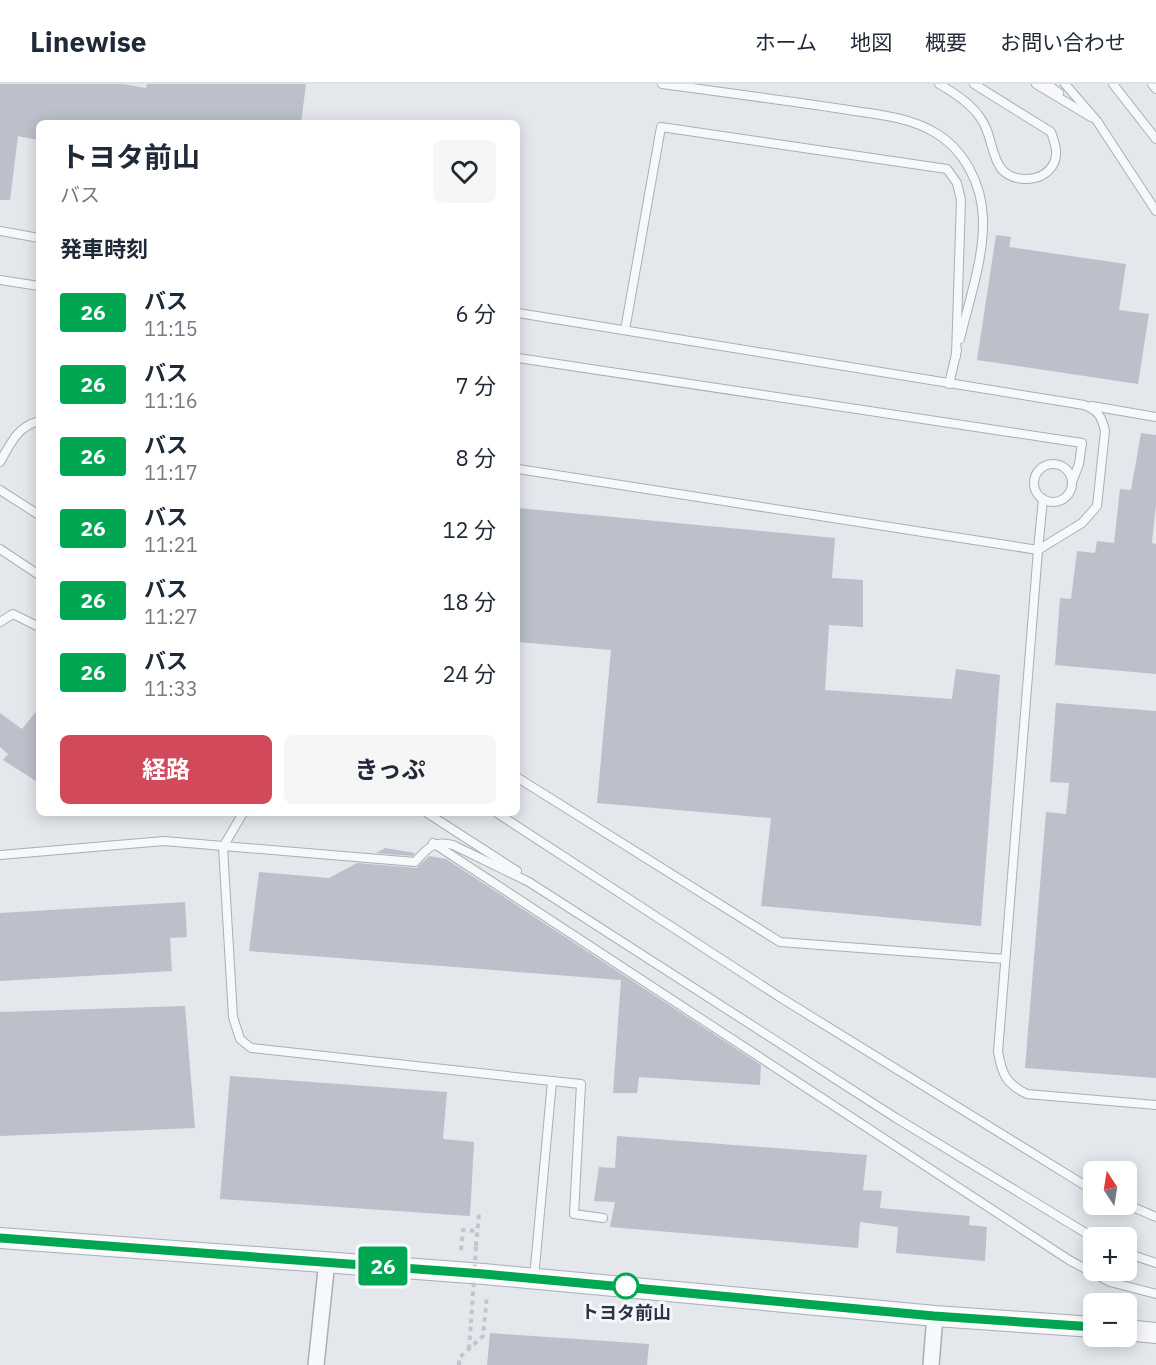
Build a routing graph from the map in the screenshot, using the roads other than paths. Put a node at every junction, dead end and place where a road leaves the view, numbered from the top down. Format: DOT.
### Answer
graph roads {
  1 [pos="662,84"];
  2 [pos="939,84"];
  3 [pos="974,84"];
  4 [pos="1036,84"];
  5 [pos="1047,84"];
  6 [pos="1065,84"];
  7 [pos="1113,84"];
  8 [pos="1152,84"];
  9 [pos="1156,89"];
  10 [pos="1097,121"];
  11 [pos="1156,140"];
  12 [pos="1156,211"];
  13 [pos="0,231"];
  14 [pos="36,237"];
  15 [pos="0,280"];
  16 [pos="36,286"];
  17 [pos="520,313"];
  18 [pos="625,330"];
  19 [pos="956,356"];
  20 [pos="520,358"];
  21 [pos="949,384"];
  22 [pos="1084,405"];
  23 [pos="1156,417"];
  24 [pos="36,422"];
  25 [pos="0,462"];
  26 [pos="520,469"];
  27 [pos="1072,482"];
  28 [pos="0,490"];
  29 [pos="1043,499"];
  30 [pos="36,513"];
  31 [pos="0,549"];
  32 [pos="1038,550"];
  33 [pos="36,573"];
  34 [pos="0,622"];
  35 [pos="36,626"];
  36 [pos="520,779"];
  37 [pos="241,816"];
  38 [pos="432,816"];
  39 [pos="502,816"];
  40 [pos="433,843"];
  41 [pos="223,847"];
  42 [pos="0,855"];
  43 [pos="529,882"];
  44 [pos="1005,959"];
  45 [pos="552,1081"];
  46 [pos="1156,1105"];
  47 [pos="1083,1184"];
  48 [pos="1137,1209"];
  49 [pos="1156,1217"];
  50 [pos="603,1218"];
  51 [pos="1083,1231"];
  52 [pos="0,1238"];
  53 [pos="1137,1257"];
  54 [pos="327,1261"];
  55 [pos="1156,1263"];
  56 [pos="534,1278"];
  57 [pos="1156,1293"];
  58 [pos="934,1316"];
  59 [pos="1083,1326"];
  60 [pos="1137,1331"];
  61 [pos="1156,1333"];
  62 [pos="316,1365"];
  63 [pos="931,1365"];
  1 -- 19 [label="lane"];
  2 -- 3 [label="lane"];
  4 -- 10 [label="lane"];
  5 -- 10 [label="lane"];
  6 -- 10 [label="lane"];
  7 -- 11 [label="lane"];
  8 -- 9 [label="lane"];
  10 -- 12 [label="lane"];
  13 -- 14 [label="lane"];
  15 -- 16 [label="lane"];
  17 -- 18 [label="lane"];
  18 -- 19 [label="lane"];
  18 -- 21 [label="lane"];
  19 -- 21 [label="lane"];
  20 -- 27 [label="lane"];
  21 -- 22 [label="lane"];
  22 -- 23 [label="lane"];
  22 -- 32 [label="lane"];
  24 -- 25 [label="lane"];
  26 -- 32 [label="lane"];
  27 -- 29 [label="lane"];
  27 -- 29 [label="lane"];
  28 -- 30 [label="lane"];
  29 -- 32 [label="lane"];
  31 -- 33 [label="lane"];
  32 -- 44 [label="lane"];
  34 -- 35 [label="lane"];
  36 -- 44 [label="lane"];
  37 -- 41 [label="lane"];
  38 -- 43 [label="lane"];
  39 -- 47 [label="lane"];
  40 -- 41 [label="lane"];
  40 -- 43 [label="lane"];
  40 -- 57 [label="lane"];
  41 -- 42 [label="lane"];
  41 -- 45 [label="lane"];
  43 -- 51 [label="lane"];
  44 -- 46 [label="lane"];
  45 -- 50 [label="lane"];
  45 -- 56 [label="lane"];
  48 -- 49 [label="lane"];
  52 -- 54 [label="street"];
  53 -- 55 [label="lane"];
  54 -- 56 [label="street"];
  54 -- 62 [label="street"];
  56 -- 58 [label="street"];
  58 -- 59 [label="street"];
  58 -- 63 [label="street"];
  60 -- 61 [label="street"];
}
